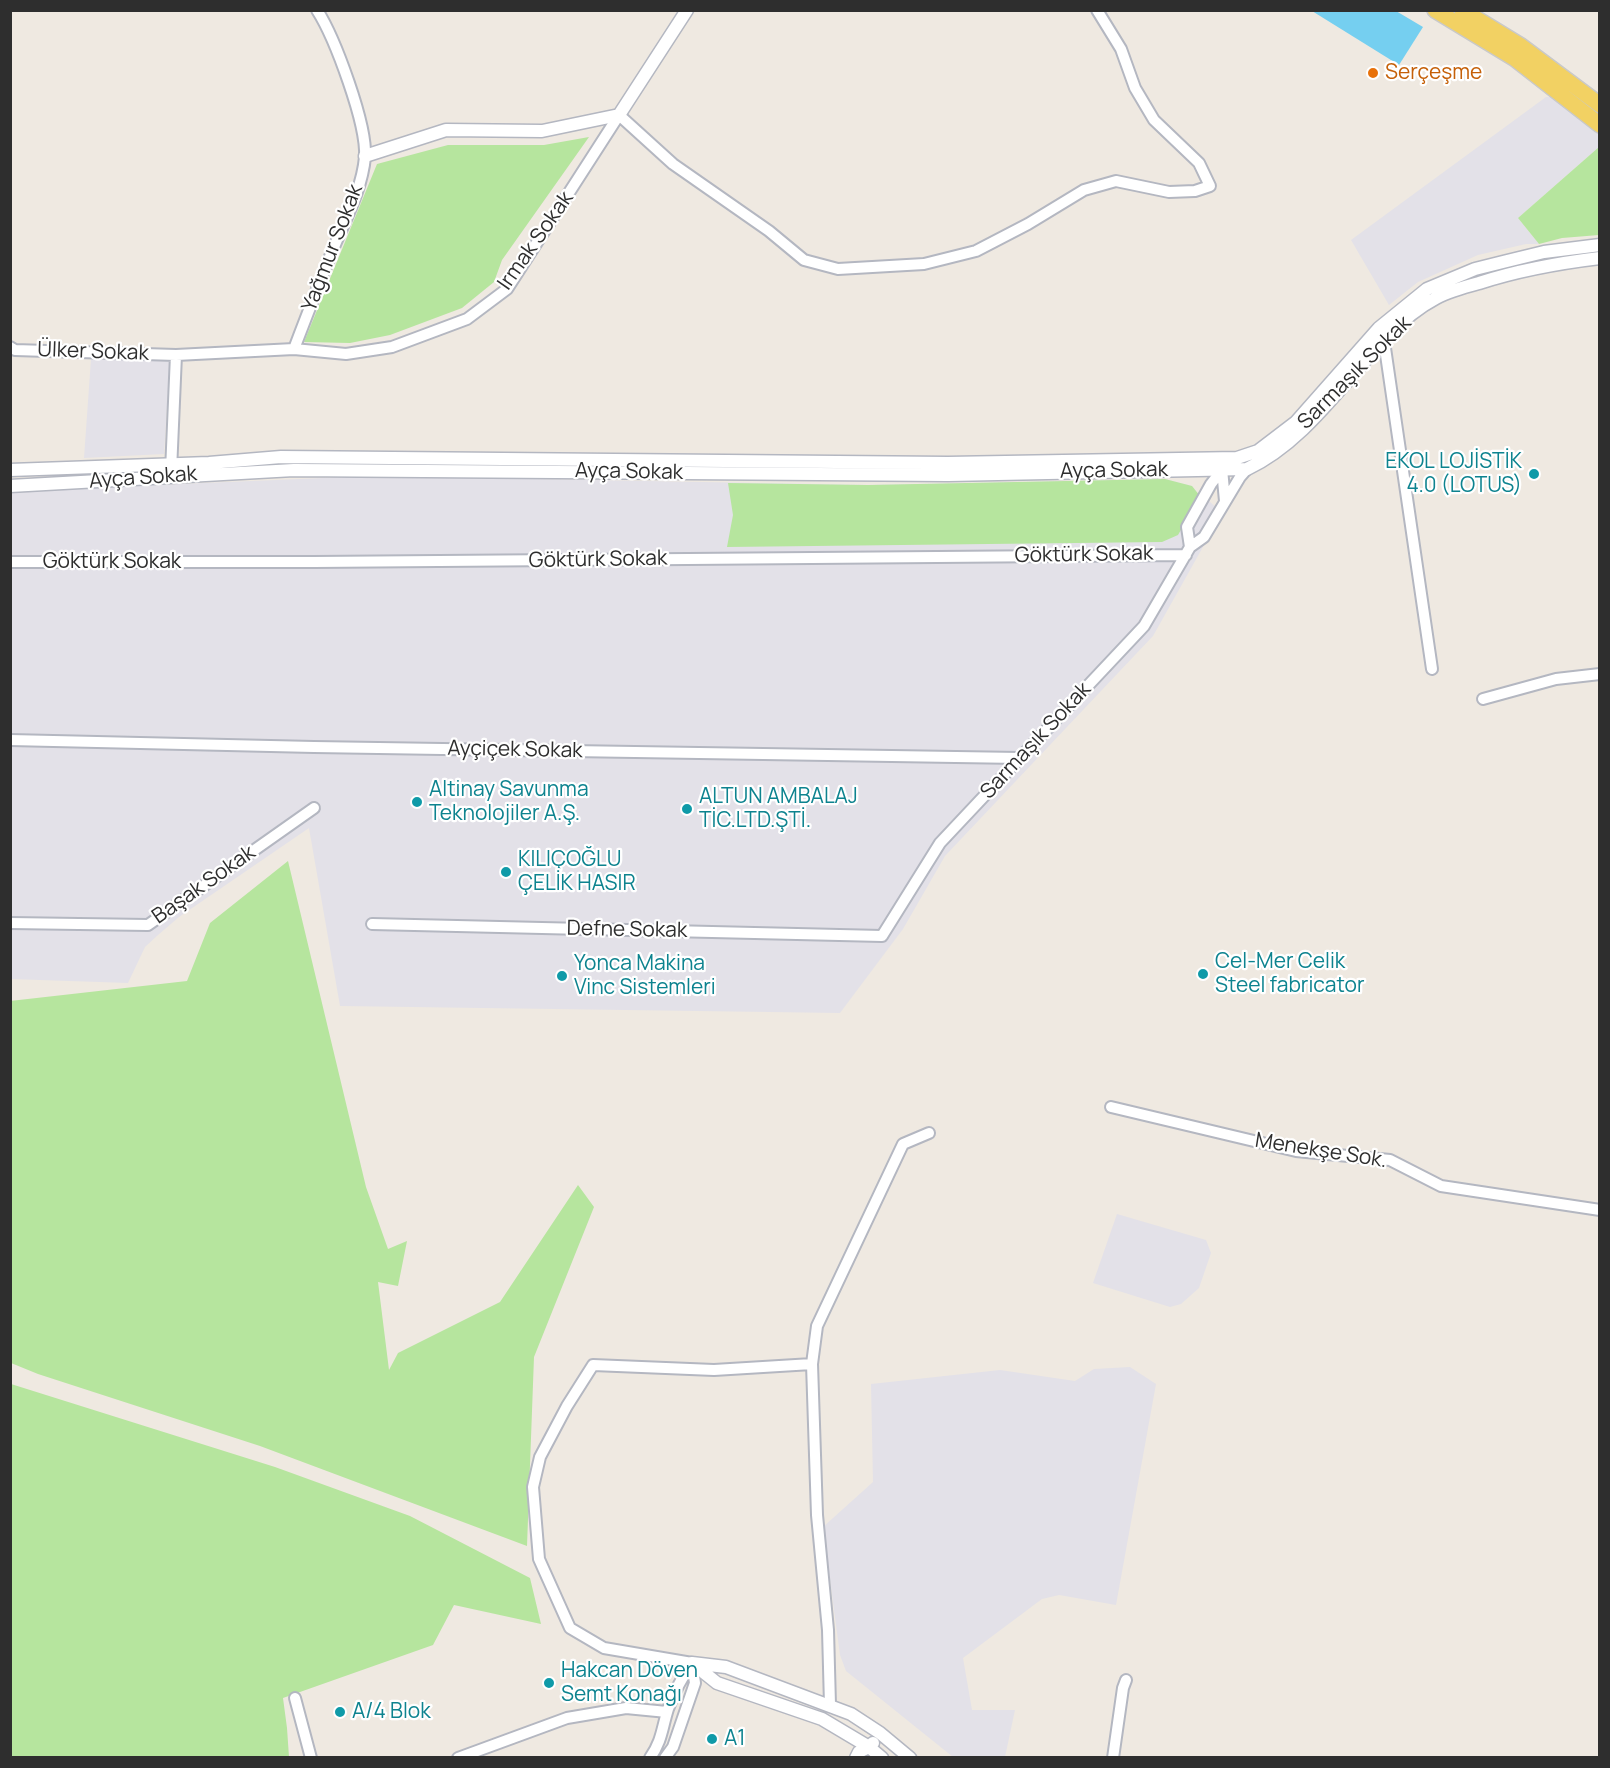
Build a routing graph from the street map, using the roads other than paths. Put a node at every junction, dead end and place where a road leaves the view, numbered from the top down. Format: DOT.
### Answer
graph roads {
  1 [pos="317,10"];
  2 [pos="687,10"];
  3 [pos="1097,10"];
  4 [pos="1435,10"];
  5 [pos="1462,10"];
  6 [pos="1599,105"];
  7 [pos="619,115"];
  8 [pos="1599,125"];
  9 [pos="365,156"];
  10 [pos="1599,245"];
  11 [pos="1599,258"];
  12 [pos="1508,267"];
  13 [pos="1401,316"];
  14 [pos="1384,341"];
  15 [pos="10,347"];
  16 [pos="294,349"];
  17 [pos="176,355"];
  18 [pos="1250,453"];
  19 [pos="1237,458"];
  20 [pos="1197,465"];
  21 [pos="666,466"];
  22 [pos="1222,469"];
  23 [pos="1247,469"];
  24 [pos="171,470"];
  25 [pos="10,471"];
  26 [pos="10,486"];
  27 [pos="1208,490"];
  28 [pos="1225,501"];
  29 [pos="1188,551"];
  30 [pos="10,562"];
  31 [pos="1432,669"];
  32 [pos="1599,674"];
  33 [pos="1484,699"];
  34 [pos="10,740"];
  35 [pos="1020,758"];
  36 [pos="314,808"];
  37 [pos="10,923"];
  38 [pos="372,924"];
  39 [pos="882,936"];
  40 [pos="1111,1107"];
  41 [pos="929,1133"];
  42 [pos="1599,1210"];
  43 [pos="812,1364"];
  44 [pos="692,1663"];
  45 [pos="1126,1680"];
  46 [pos="296,1698"];
  47 [pos="830,1705"];
  48 [pos="667,1712"];
  49 [pos="880,1733"];
  50 [pos="868,1752"];
  51 [pos="311,1758"];
  52 [pos="458,1758"];
  53 [pos="650,1758"];
  54 [pos="665,1758"];
  55 [pos="856,1758"];
  56 [pos="882,1758"];
  57 [pos="910,1758"];
  58 [pos="1113,1758"];
  1 -- 9 [label="street, Yağmur Sokak"];
  2 -- 7 [label="street"];
  3 -- 7 [label="street"];
  4 -- 8 [label="main road"];
  5 -- 6 [label="main road"];
  7 -- 9 [label="street"];
  7 -- 16 [label="street, Irmak Sokak"];
  9 -- 16 [label="street, Yağmur Sokak"];
  10 -- 12 [label="street, Sarmaşık Sokak"];
  11 -- 12 [label="street, Sarmaşık Sokak"];
  12 -- 13 [label="street, Sarmaşık Sokak"];
  13 -- 14 [label="street, Sarmaşık Sokak"];
  13 -- 18 [label="street, Sarmaşık Sokak"];
  14 -- 23 [label="street, Sarmaşık Sokak"];
  14 -- 31 [label="street"];
  15 -- 17 [label="street, Ülker Sokak"];
  16 -- 17 [label="street, Irmak Sokak"];
  17 -- 24 [label="street"];
  18 -- 19 [label="street, Ayça Sokak"];
  19 -- 20 [label="street, Ayça Sokak"];
  19 -- 22 [label="street, Sarmaşık Sokak"];
  20 -- 21 [label="street, Ayça Sokak"];
  20 -- 22 [label="street, Ayça Sokak"];
  20 -- 27 [label="street"];
  21 -- 24 [label="street, Ayça Sokak"];
  21 -- 24 [label="street, Ayça Sokak"];
  22 -- 23 [label="street, Ayça Sokak"];
  22 -- 27 [label="street, Sarmaşık Sokak"];
  22 -- 28 [label="street"];
  23 -- 28 [label="street, Sarmaşık Sokak"];
  24 -- 25 [label="street"];
  24 -- 26 [label="street, Ayça Sokak"];
  27 -- 29 [label="street, Sarmaşık Sokak"];
  28 -- 29 [label="street, Sarmaşık Sokak"];
  29 -- 30 [label="street, Göktürk Sokak"];
  29 -- 35 [label="street, Sarmaşık Sokak"];
  32 -- 33 [label="street"];
  34 -- 35 [label="street, Ayçiçek Sokak"];
  35 -- 39 [label="street, Sarmaşık Sokak"];
  36 -- 37 [label="street, Başak Sokak"];
  38 -- 39 [label="street, Defne Sokak"];
  40 -- 42 [label="street, Menekşe Sok."];
  41 -- 43 [label="street"];
  43 -- 44 [label="street"];
  43 -- 47 [label="street"];
  44 -- 47 [label="street"];
  44 -- 48 [label="street"];
  44 -- 50 [label="street"];
  44 -- 54 [label="street"];
  45 -- 58 [label="street"];
  46 -- 51 [label="street"];
  47 -- 49 [label="street"];
  48 -- 52 [label="street"];
  48 -- 53 [label="street"];
  49 -- 50 [label="street"];
  49 -- 57 [label="street"];
  50 -- 55 [label="street"];
  50 -- 56 [label="street"];
}
